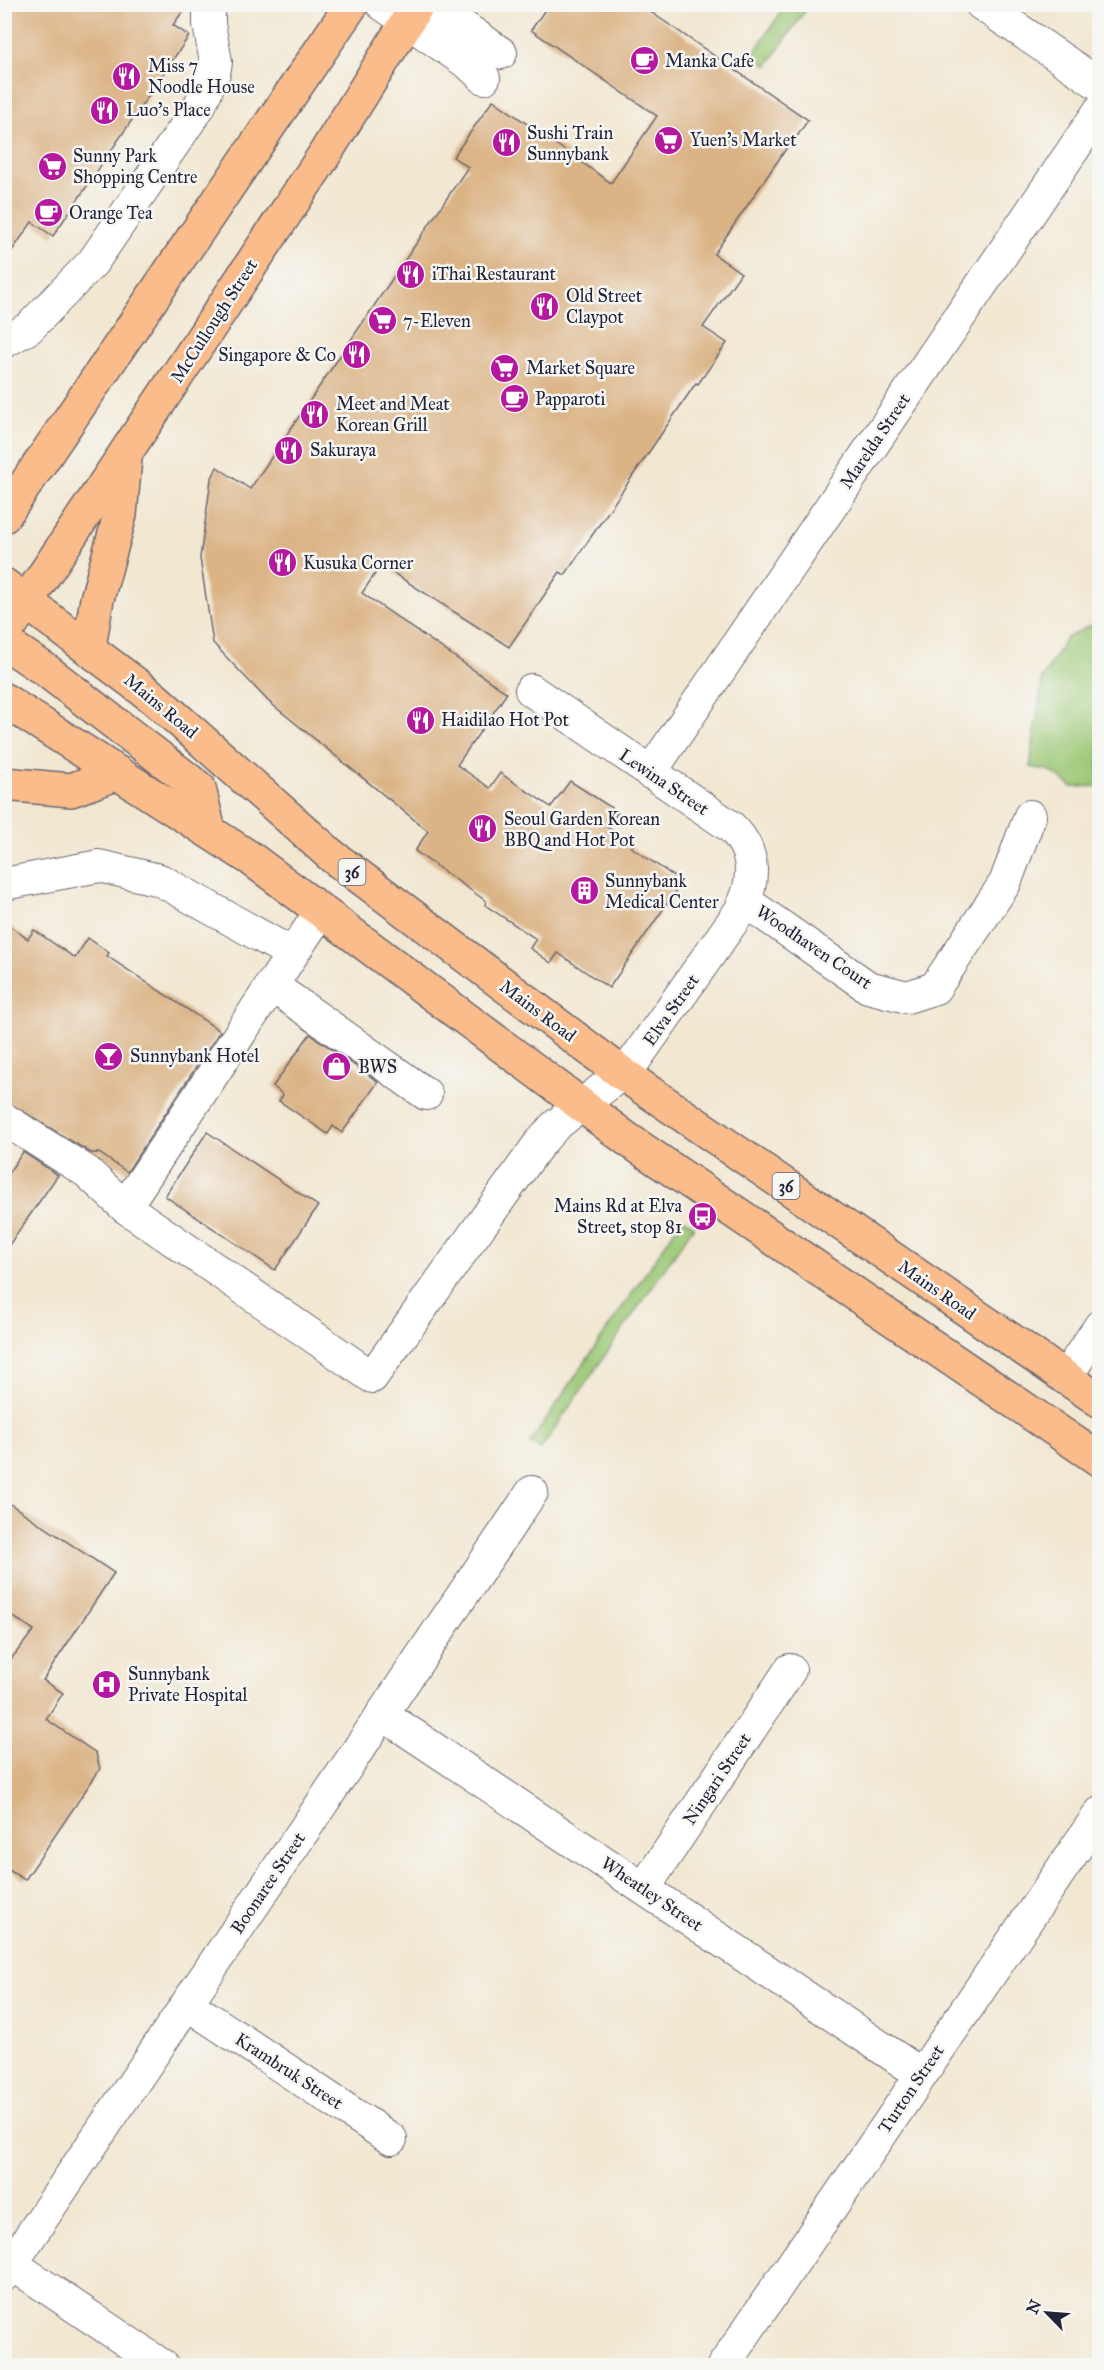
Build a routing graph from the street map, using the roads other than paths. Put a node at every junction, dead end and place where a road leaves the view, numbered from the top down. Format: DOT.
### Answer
graph roads {
  1 [pos="209,4"];
  2 [pos="352,4"];
  3 [pos="981,4"];
  4 [pos="410,9"];
  5 [pos="493,65"];
  6 [pos="1100,85"];
  7 [pos="1100,110"];
  8 [pos="4,342"];
  9 [pos="125,457"];
  10 [pos="20,469"];
  11 [pos="4,516"];
  12 [pos="16,593"];
  13 [pos="4,635"];
  14 [pos="4,642"];
  15 [pos="89,647"];
  16 [pos="531,690"];
  17 [pos="4,700"];
  18 [pos="118,773"];
  19 [pos="650,773"];
  20 [pos="4,784"];
  21 [pos="1030,816"];
  22 [pos="208,831"];
  23 [pos="4,884"];
  24 [pos="746,901"];
  25 [pos="321,911"];
  26 [pos="291,953"];
  27 [pos="271,985"];
  28 [pos="623,1074"];
  29 [pos="426,1094"];
  30 [pos="580,1106"];
  31 [pos="4,1119"];
  32 [pos="125,1208"];
  33 [pos="1100,1326"];
  34 [pos="1065,1378"];
  35 [pos="1100,1401"];
  36 [pos="1100,1460"];
  37 [pos="532,1492"];
  38 [pos="790,1670"];
  39 [pos="382,1714"];
  40 [pos="1100,1813"];
  41 [pos="644,1888"];
  42 [pos="187,2004"];
  43 [pos="921,2074"];
  44 [pos="391,2139"];
  45 [pos="8,2270"];
  46 [pos="163,2366"];
  47 [pos="723,2366"];
  1 -- 8 [label="street"];
  2 -- 10 [label="main road"];
  3 -- 6 [label="street"];
  4 -- 5 [label="street"];
  4 -- 9 [label="main road, McCullough Street"];
  7 -- 19 [label="street, Marelda Street"];
  9 -- 12 [label="main road, McCullough Street"];
  9 -- 15 [label="main road"];
  10 -- 11 [label="main road"];
  12 -- 13 [label="main road, McCullough Street"];
  12 -- 15 [label="main road, Mains Road / 36"];
  14 -- 22 [label="main road"];
  15 -- 28 [label="main road, Mains Road / 36"];
  16 -- 19 [label="street, Lewina Street"];
  17 -- 18 [label="main road"];
  18 -- 20 [label="main road"];
  18 -- 22 [label="main road"];
  19 -- 24 [label="street, Lewina Street"];
  21 -- 24 [label="street, Woodhaven Court"];
  22 -- 25 [label="main road"];
  23 -- 26 [label="street"];
  24 -- 28 [label="street, Elva Street"];
  25 -- 26 [label="street"];
  25 -- 30 [label="main road"];
  26 -- 27 [label="street"];
  27 -- 29 [label="street"];
  27 -- 32 [label="street"];
  28 -- 30 [label="street, Elva Street"];
  28 -- 34 [label="main road, Mains Road / 36"];
  30 -- 32 [label="street, Elva Street"];
  30 -- 36 [label="main road"];
  31 -- 32 [label="street"];
  33 -- 34 [label="street"];
  34 -- 35 [label="main road, Mains Road / 36"];
  37 -- 39 [label="street, Boonaree Street"];
  38 -- 41 [label="street, Ningari Street"];
  39 -- 41 [label="street, Wheatley Street"];
  39 -- 42 [label="street, Boonaree Street"];
  40 -- 43 [label="street, Turton Street"];
  41 -- 43 [label="street, Wheatley Street"];
  42 -- 44 [label="street, Krambruk Street"];
  42 -- 45 [label="street, Boonaree Street"];
  43 -- 47 [label="street, Turton Street"];
  45 -- 46 [label="street"];
}
